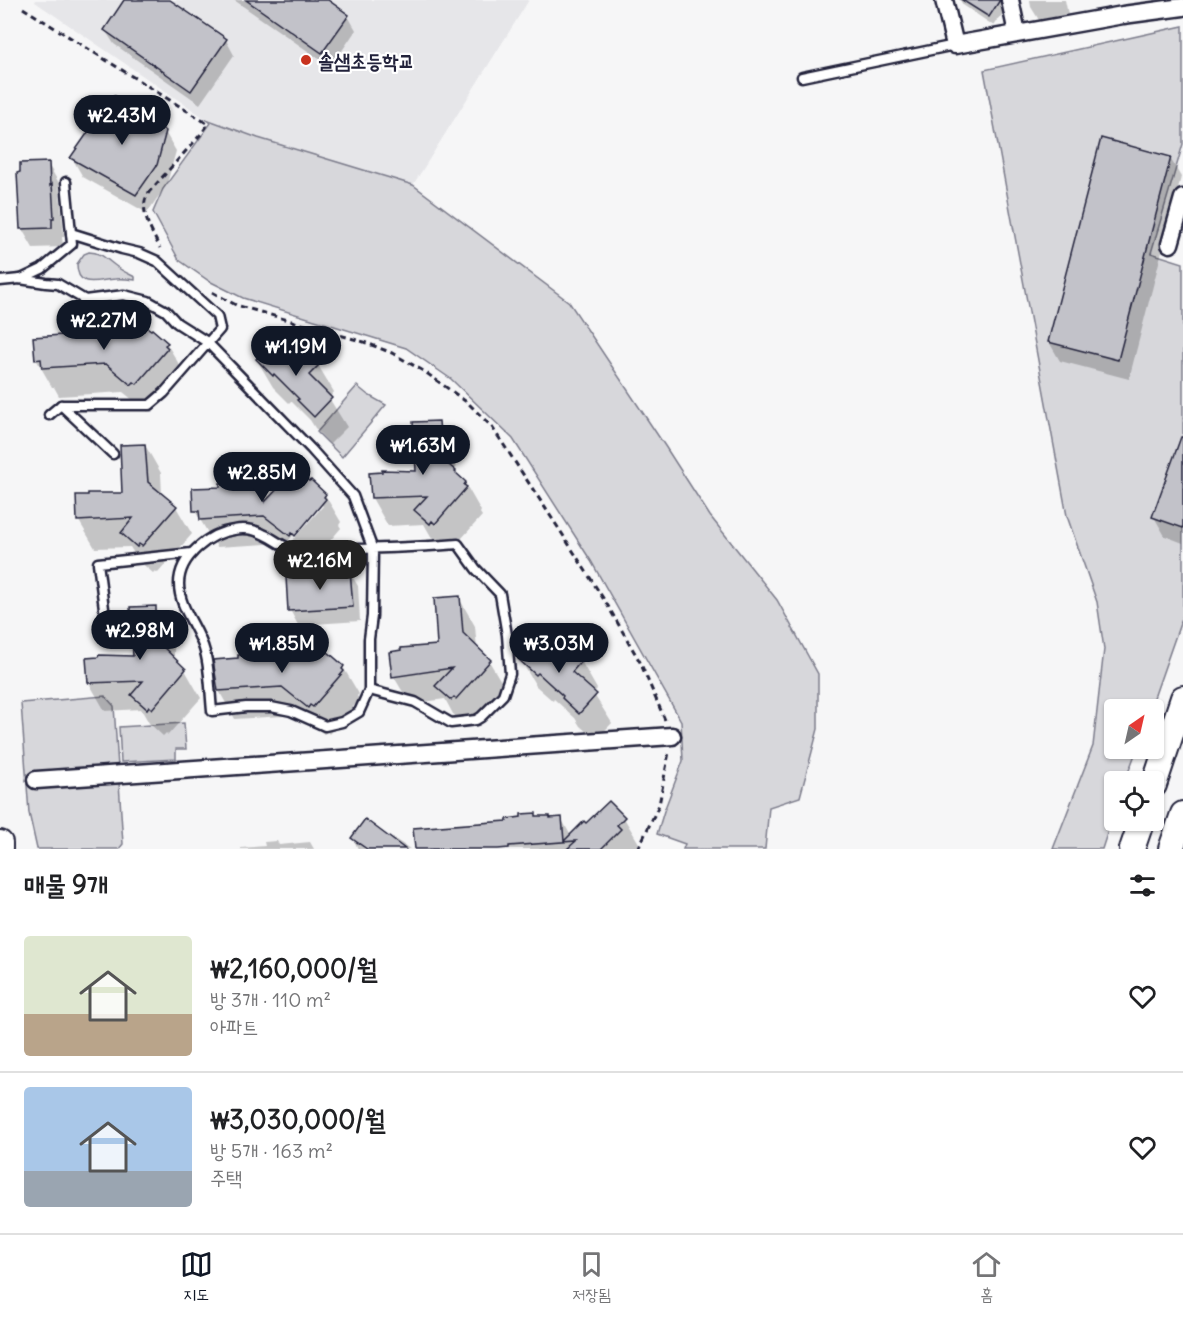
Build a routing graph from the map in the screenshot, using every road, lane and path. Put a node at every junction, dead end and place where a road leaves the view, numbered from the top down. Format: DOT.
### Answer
graph roads {
  1 [pos="944,0"];
  2 [pos="1010,0"];
  3 [pos="1122,7"];
  4 [pos="1183,7"];
  5 [pos="23,8"];
  6 [pos="1017,33"];
  7 [pos="955,45"];
  8 [pos="802,77"];
  9 [pos="66,182"];
  10 [pos="1183,198"];
  11 [pos="71,233"];
  12 [pos="1170,244"];
  13 [pos="162,250"];
  14 [pos="20,279"];
  15 [pos="0,281"];
  16 [pos="209,291"];
  17 [pos="207,342"];
  18 [pos="61,405"];
  19 [pos="49,415"];
  20 [pos="113,454"];
  21 [pos="373,549"];
  22 [pos="192,554"];
  23 [pos="105,616"];
  24 [pos="369,690"];
  25 [pos="1183,698"];
  26 [pos="672,736"];
  27 [pos="1159,771"];
  28 [pos="36,780"];
  29 [pos="1183,814"];
  30 [pos="1138,831"];
  31 [pos="0,843"];
  32 [pos="0,849"];
  33 [pos="639,849"];
  34 [pos="1132,849"];
  35 [pos="1171,849"];
  1 -- 7 [label="street"];
  2 -- 6 [label="street"];
  3 -- 4 [label="street"];
  3 -- 6 [label="street"];
  5 -- 13 [label="path"];
  6 -- 7 [label="street"];
  7 -- 8 [label="lane"];
  9 -- 11 [label="lane"];
  10 -- 12 [label="street"];
  11 -- 14 [label="lane"];
  11 -- 17 [label="lane"];
  14 -- 15 [label="lane"];
  14 -- 17 [label="lane"];
  16 -- 26 [label="path"];
  17 -- 18 [label="lane"];
  17 -- 21 [label="lane"];
  18 -- 19 [label="lane"];
  18 -- 20 [label="lane"];
  21 -- 22 [label="lane"];
  21 -- 24 [label="lane"];
  21 -- 24 [label="lane"];
  22 -- 23 [label="lane"];
  22 -- 24 [label="lane"];
  25 -- 27 [label="street"];
  26 -- 28 [label="street"];
  26 -- 33 [label="path"];
  29 -- 35 [label="street"];
  30 -- 34 [label="street"];
  31 -- 32 [label="street"];
}
